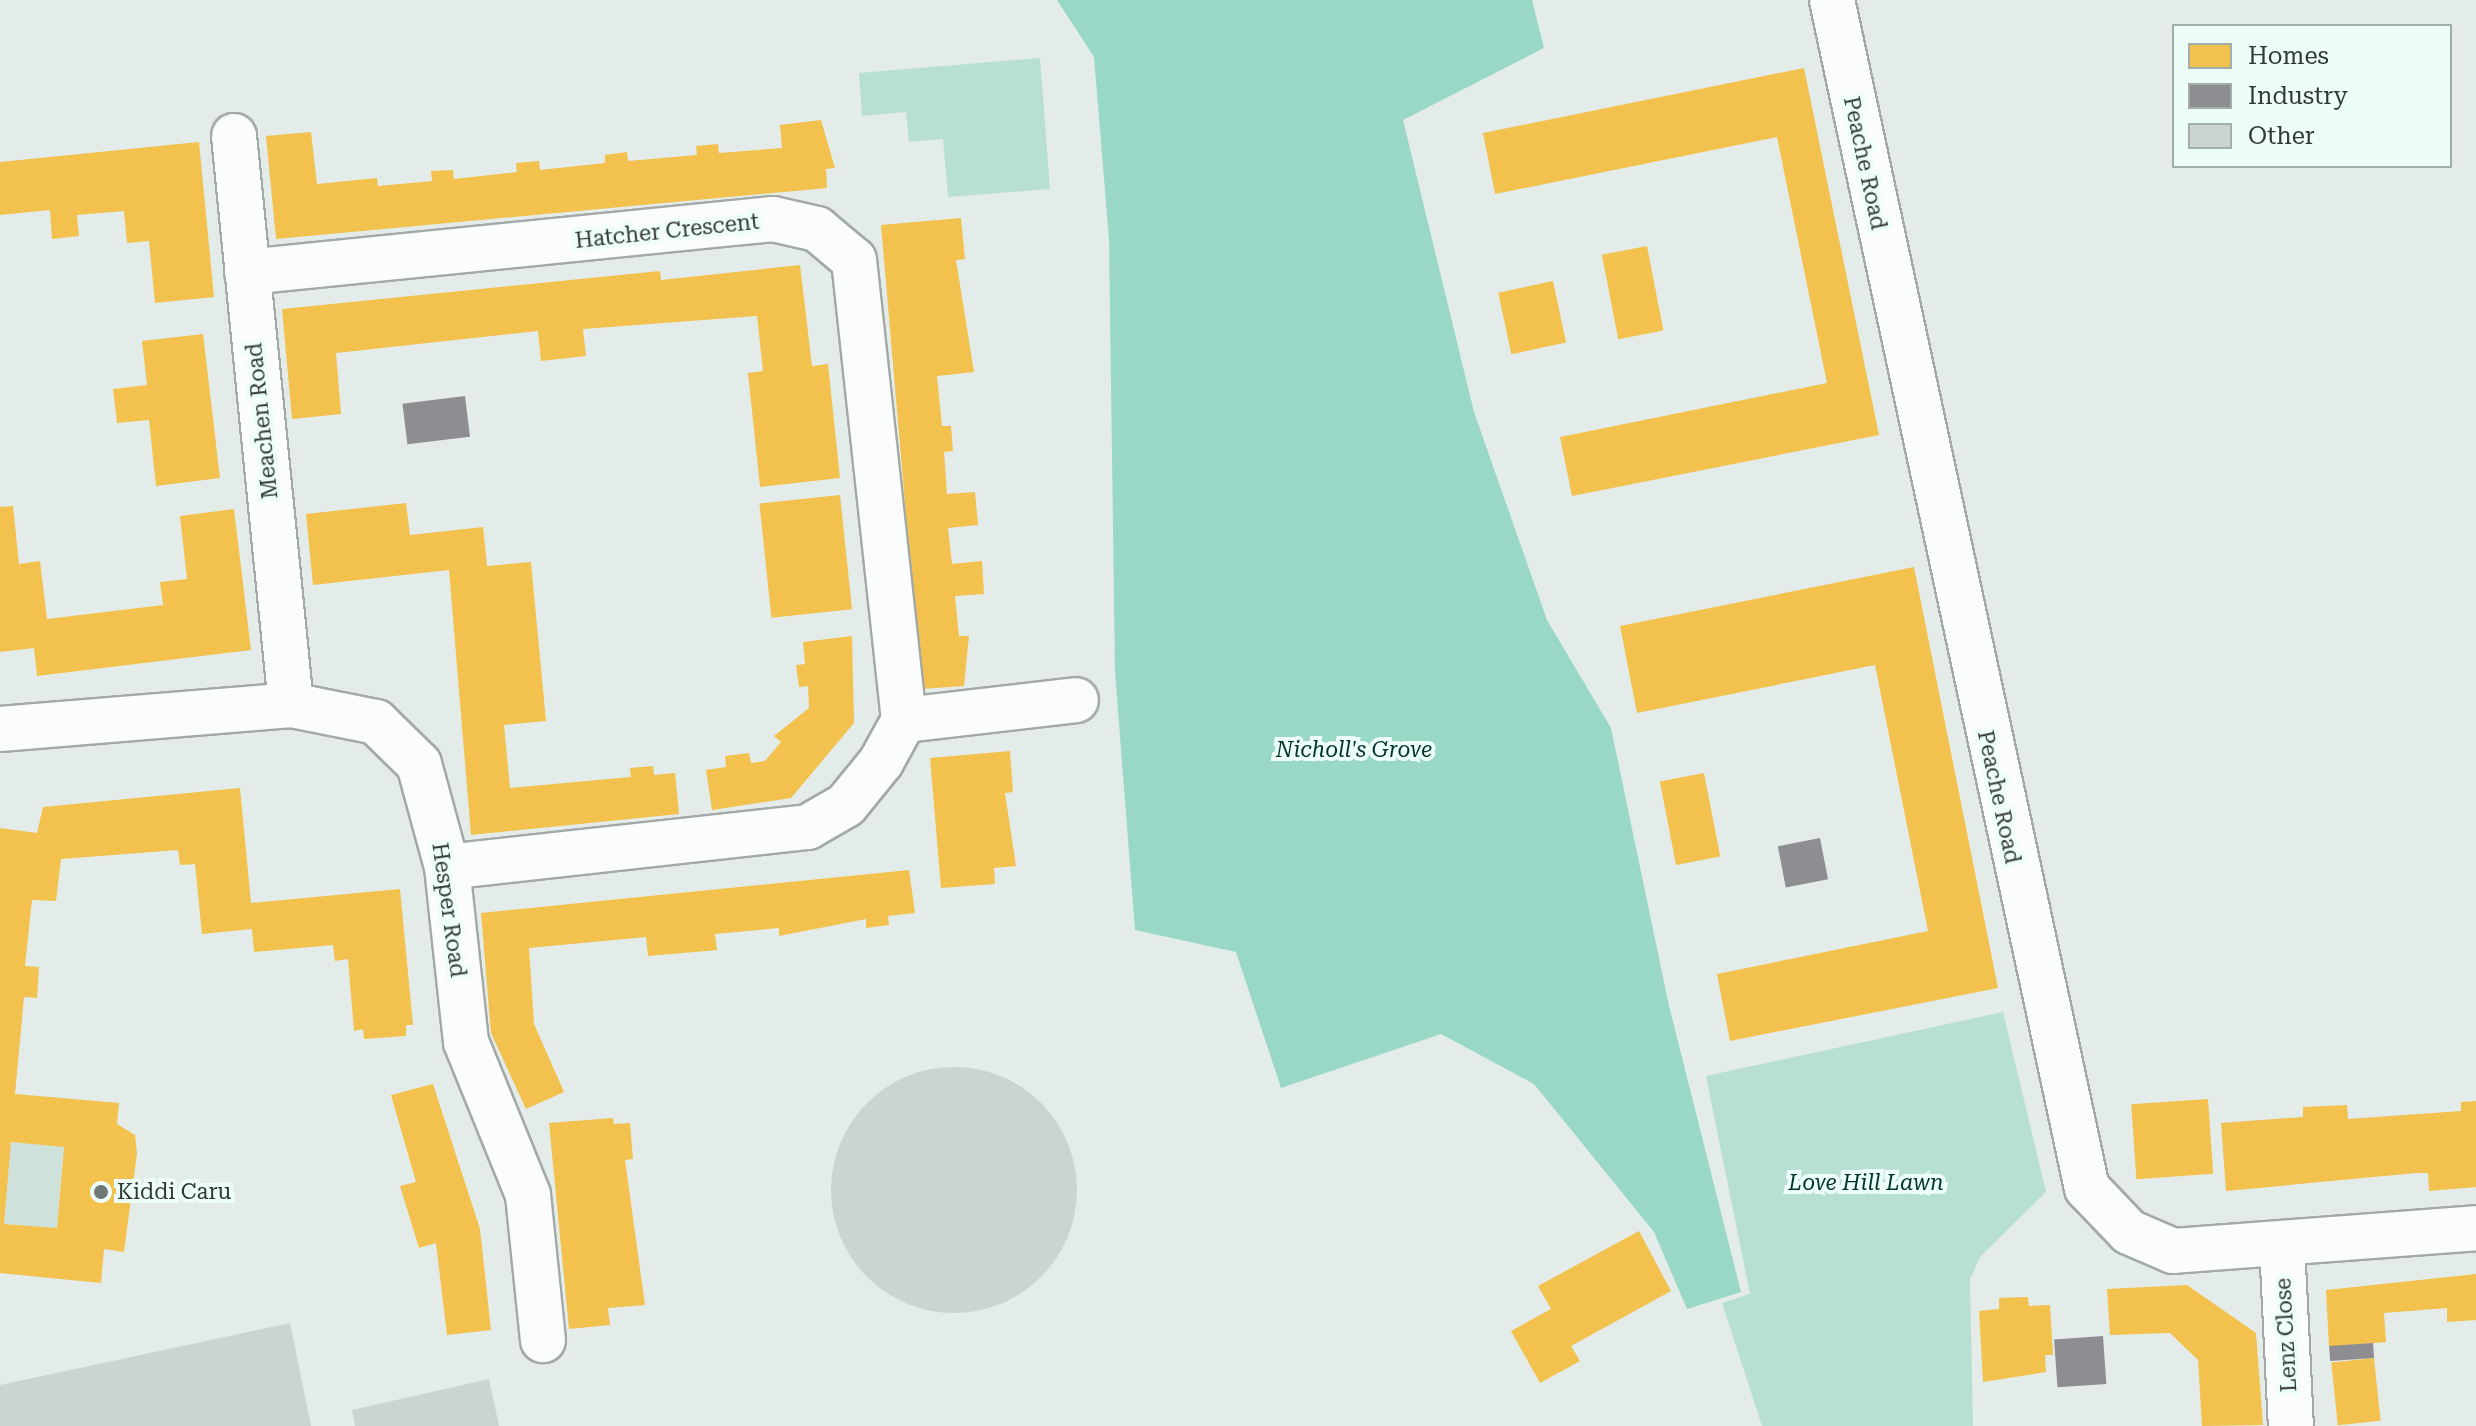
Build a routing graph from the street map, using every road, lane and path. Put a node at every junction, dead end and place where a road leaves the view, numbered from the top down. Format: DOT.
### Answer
graph roads {
  1 [pos="1832,0"];
  2 [pos="234,136"];
  3 [pos="247,272"];
  4 [pos="1076,700"];
  5 [pos="291,705"];
  6 [pos="904,720"];
  7 [pos="0,729"];
  8 [pos="447,867"];
  9 [pos="2476,1228"];
  10 [pos="2282,1244"];
  11 [pos="543,1340"];
  12 [pos="2291,1426"];
  1 -- 10 [label="street, Peache Road"];
  2 -- 3 [label="street, Meachen Road"];
  3 -- 5 [label="street, Meachen Road"];
  3 -- 6 [label="street, Hatcher Crescent"];
  4 -- 6 [label="street"];
  5 -- 7 [label="street, Hesper Road"];
  5 -- 8 [label="street, Hesper Road"];
  6 -- 8 [label="street"];
  8 -- 11 [label="street, Hesper Road"];
  9 -- 10 [label="street, Peache Road"];
  10 -- 12 [label="street, Lenz Close"];
}
